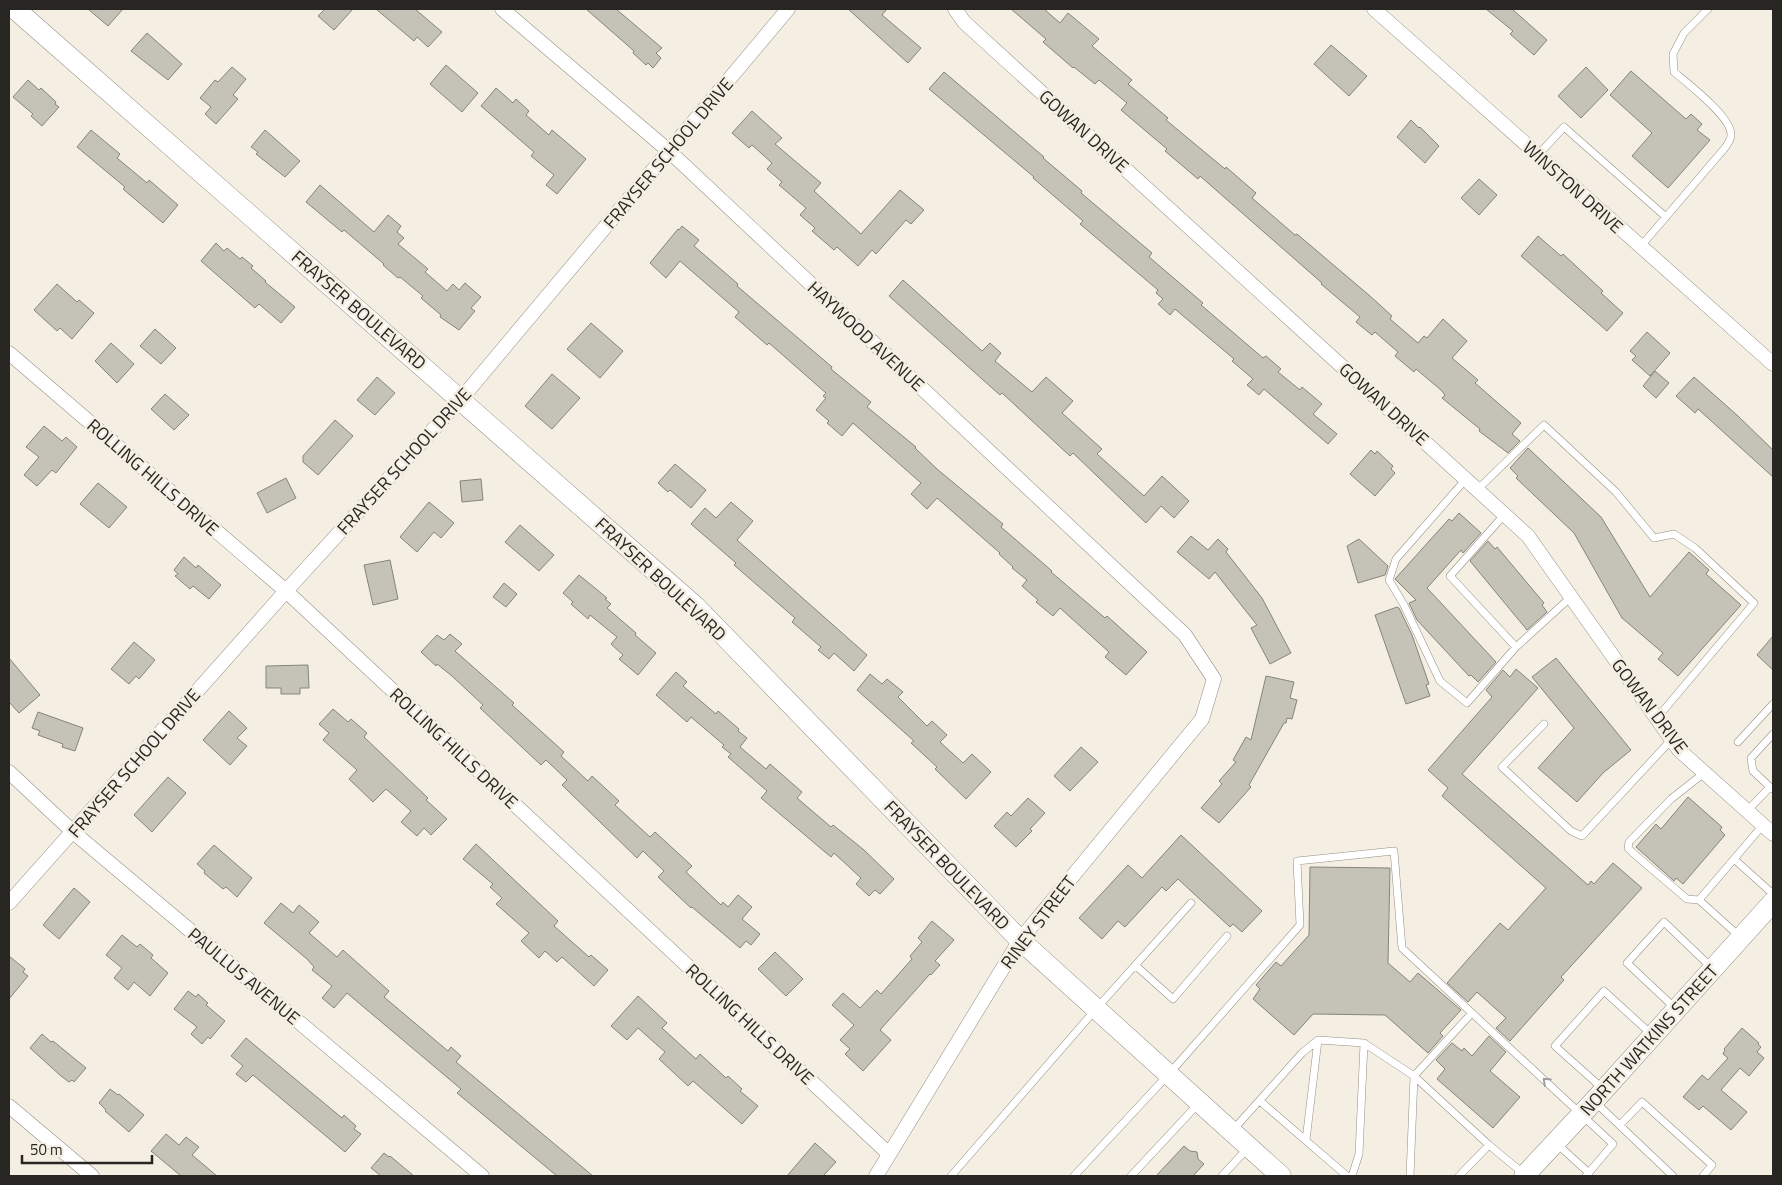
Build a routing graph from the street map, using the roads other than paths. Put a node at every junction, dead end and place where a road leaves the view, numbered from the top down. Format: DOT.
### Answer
graph roads {
  1 [pos="15,9"];
  2 [pos="502,9"];
  3 [pos="788,9"];
  4 [pos="955,9"];
  5 [pos="1374,9"];
  6 [pos="1708,9"];
  7 [pos="670,152"];
  8 [pos="1538,155"];
  9 [pos="1666,217"];
  10 [pos="1641,246"];
  11 [pos="9,353"];
  12 [pos="1773,364"];
  13 [pos="461,399"];
  14 [pos="1466,479"];
  15 [pos="1477,490"];
  16 [pos="1504,515"];
  17 [pos="286,591"];
  18 [pos="1572,597"];
  19 [pos="1516,647"];
  20 [pos="1214,680"];
  21 [pos="1773,704"];
  22 [pos="1657,718"];
  23 [pos="1544,724"];
  24 [pos="1773,734"];
  25 [pos="1672,739"];
  26 [pos="1738,742"];
  27 [pos="9,772"];
  28 [pos="1704,773"];
  29 [pos="1772,788"];
  30 [pos="1747,811"];
  31 [pos="1763,825"];
  32 [pos="73,832"];
  33 [pos="1773,834"];
  34 [pos="1734,859"];
  35 [pos="1773,894"];
  36 [pos="1699,900"];
  37 [pos="1773,902"];
  38 [pos="9,903"];
  39 [pos="1191,903"];
  40 [pos="1227,936"];
  41 [pos="1741,938"];
  42 [pos="1020,940"];
  43 [pos="1135,965"];
  44 [pos="1714,969"];
  45 [pos="1096,1009"];
  46 [pos="1677,1009"];
  47 [pos="1471,1014"];
  48 [pos="1653,1036"];
  49 [pos="1318,1040"];
  50 [pos="1364,1043"];
  51 [pos="1168,1074"];
  52 [pos="1414,1076"];
  53 [pos="1260,1101"];
  54 [pos="1593,1102"];
  55 [pos="1200,1103"];
  56 [pos="9,1106"];
  57 [pos="1620,1125"];
  58 [pos="1232,1132"];
  59 [pos="1306,1140"];
  60 [pos="1555,1142"];
  61 [pos="1489,1145"];
  62 [pos="1249,1147"];
  63 [pos="889,1154"];
  64 [pos="1272,1172"];
  65 [pos="1587,1174"];
  66 [pos="953,1175"];
  67 [pos="92,1176"];
  68 [pos="482,1176"];
  69 [pos="876,1176"];
  70 [pos="1074,1176"];
  71 [pos="1131,1176"];
  72 [pos="1222,1176"];
  73 [pos="1347,1176"];
  74 [pos="1352,1176"];
  75 [pos="1410,1176"];
  76 [pos="1459,1176"];
  77 [pos="1524,1176"];
  78 [pos="1673,1176"];
  79 [pos="1703,1176"];
  1 -- 13 [label="main road, FRAYSER BOULEVARD"];
  2 -- 7 [label="street, HAYWOOD AVENUE"];
  3 -- 7 [label="street, FRAYSER SCHOOL DRIVE"];
  4 -- 14 [label="street, GOWAN DRIVE"];
  5 -- 8 [label="street, WINSTON DRIVE"];
  6 -- 9 [label="lane"];
  7 -- 13 [label="street, FRAYSER SCHOOL DRIVE"];
  7 -- 20 [label="street, HAYWOOD AVENUE"];
  8 -- 9 [label="lane"];
  8 -- 10 [label="street, WINSTON DRIVE"];
  9 -- 10 [label="lane"];
  10 -- 12 [label="street, WINSTON DRIVE"];
  11 -- 17 [label="street, ROLLING HILLS DRIVE"];
  13 -- 17 [label="street, FRAYSER SCHOOL DRIVE"];
  13 -- 42 [label="main road, FRAYSER BOULEVARD"];
  14 -- 15 [label="street, GOWAN DRIVE"];
  14 -- 19 [label="lane"];
  15 -- 16 [label="street, GOWAN DRIVE"];
  15 -- 22 [label="lane"];
  16 -- 18 [label="street, GOWAN DRIVE"];
  16 -- 19 [label="lane"];
  17 -- 32 [label="street, FRAYSER SCHOOL DRIVE"];
  17 -- 63 [label="street, ROLLING HILLS DRIVE"];
  18 -- 19 [label="lane"];
  18 -- 22 [label="street, GOWAN DRIVE"];
  20 -- 42 [label="street, RINEY STREET"];
  21 -- 26 [label="lane"];
  22 -- 25 [label="street, GOWAN DRIVE"];
  23 -- 25 [label="lane"];
  24 -- 29 [label="lane"];
  25 -- 28 [label="street, GOWAN DRIVE"];
  27 -- 32 [label="street, PAULLUS AVENUE"];
  28 -- 30 [label="street, GOWAN DRIVE"];
  28 -- 36 [label="lane"];
  29 -- 30 [label="lane"];
  30 -- 31 [label="street, GOWAN DRIVE"];
  31 -- 33 [label="street, GOWAN DRIVE"];
  31 -- 34 [label="lane"];
  32 -- 38 [label="street, FRAYSER SCHOOL DRIVE"];
  32 -- 68 [label="street, PAULLUS AVENUE"];
  34 -- 35 [label="lane"];
  34 -- 36 [label="lane"];
  36 -- 41 [label="lane"];
  37 -- 41 [label="main road, NORTH WATKINS STREET"];
  39 -- 43 [label="lane"];
  40 -- 43 [label="lane"];
  41 -- 44 [label="main road, NORTH WATKINS STREET"];
  42 -- 45 [label="main road, FRAYSER BOULEVARD"];
  42 -- 63 [label="street, RINEY STREET"];
  43 -- 45 [label="lane"];
  44 -- 46 [label="main road, NORTH WATKINS STREET"];
  44 -- 46 [label="lane"];
  45 -- 51 [label="main road, FRAYSER BOULEVARD"];
  45 -- 66 [label="lane"];
  46 -- 48 [label="main road, NORTH WATKINS STREET"];
  47 -- 51 [label="lane"];
  47 -- 52 [label="lane"];
  54 -- 47 [label="lane, one-way"];
  48 -- 54 [label="main road, NORTH WATKINS STREET"];
  48 -- 54 [label="lane"];
  49 -- 50 [label="lane"];
  49 -- 53 [label="lane"];
  49 -- 59 [label="lane"];
  50 -- 52 [label="lane"];
  50 -- 74 [label="lane"];
  51 -- 55 [label="main road, FRAYSER BOULEVARD"];
  51 -- 70 [label="lane"];
  52 -- 61 [label="lane"];
  52 -- 75 [label="lane"];
  53 -- 58 [label="lane"];
  53 -- 59 [label="lane"];
  54 -- 57 [label="lane"];
  54 -- 60 [label="main road, NORTH WATKINS STREET"];
  54 -- 65 [label="lane"];
  55 -- 58 [label="main road, FRAYSER BOULEVARD"];
  55 -- 71 [label="lane"];
  56 -- 67 [label="street"];
  57 -- 78 [label="lane"];
  57 -- 79 [label="lane"];
  58 -- 62 [label="main road, FRAYSER BOULEVARD"];
  59 -- 73 [label="lane"];
  60 -- 65 [label="lane"];
  60 -- 77 [label="main road, NORTH WATKINS STREET"];
  61 -- 76 [label="lane"];
  61 -- 77 [label="lane"];
  62 -- 64 [label="main road, FRAYSER BOULEVARD"];
  62 -- 72 [label="lane"];
  63 -- 69 [label="street, RINEY STREET"];
}
